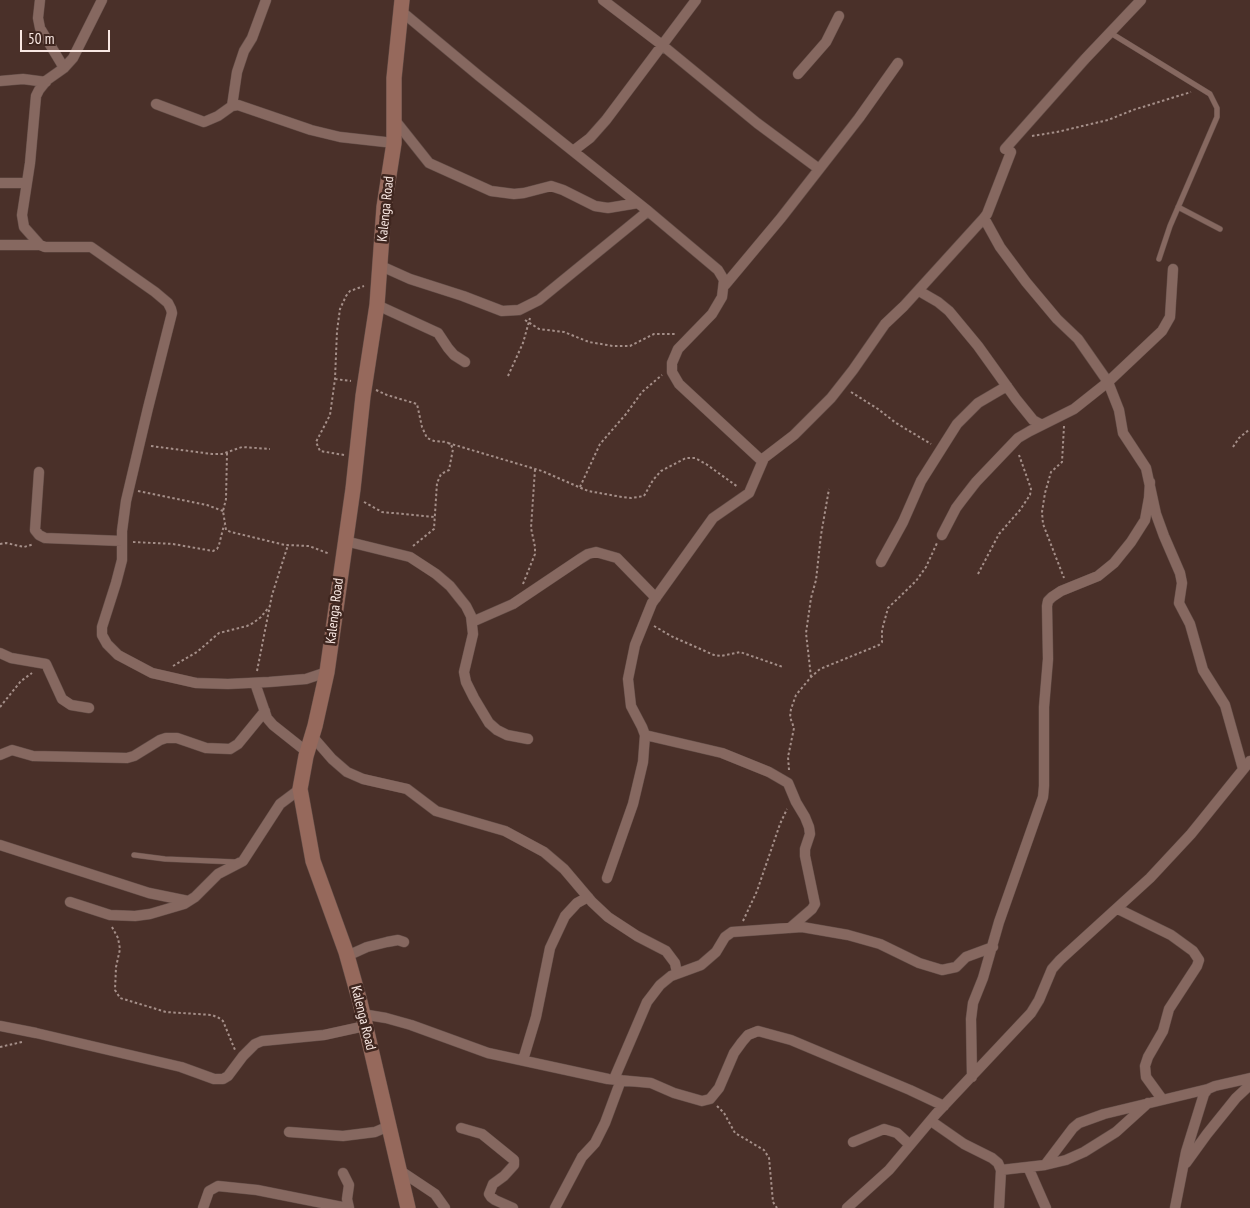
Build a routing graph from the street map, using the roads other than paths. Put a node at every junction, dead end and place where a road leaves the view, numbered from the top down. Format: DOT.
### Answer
graph roads {
  1 [pos="40,0"];
  2 [pos="102,0"];
  3 [pos="266,0"];
  4 [pos="603,0"];
  5 [pos="696,0"];
  6 [pos="1141,0"];
  7 [pos="402,5"];
  8 [pos="839,16"];
  9 [pos="1109,32"];
  10 [pos="662,45"];
  11 [pos="898,63"];
  12 [pos="64,68"];
  13 [pos="798,74"];
  14 [pos="0,81"];
  15 [pos="46,82"];
  16 [pos="156,104"];
  17 [pos="232,106"];
  18 [pos="393,118"];
  19 [pos="394,143"];
  20 [pos="573,151"];
  21 [pos="819,169"];
  22 [pos="0,183"];
  23 [pos="27,183"];
  24 [pos="638,203"];
  25 [pos="1178,207"];
  26 [pos="648,211"];
  27 [pos="984,218"];
  28 [pos="1220,229"];
  29 [pos="0,245"];
  30 [pos="40,245"];
  31 [pos="1159,259"];
  32 [pos="381,266"];
  33 [pos="1173,269"];
  34 [pos="725,285"];
  35 [pos="918,291"];
  36 [pos="377,305"];
  37 [pos="465,362"];
  38 [pos="1108,382"];
  39 [pos="1007,386"];
  40 [pos="1042,425"];
  41 [pos="762,461"];
  42 [pos="39,472"];
  43 [pos="1150,482"];
  44 [pos="942,535"];
  45 [pos="122,541"];
  46 [pos="345,541"];
  47 [pos="881,562"];
  48 [pos="656,598"];
  49 [pos="472,622"];
  50 [pos="0,654"];
  51 [pos="327,672"];
  52 [pos="255,683"];
  53 [pos="89,708"];
  54 [pos="265,712"];
  55 [pos="645,735"];
  56 [pos="312,736"];
  57 [pos="528,739"];
  58 [pos="307,752"];
  59 [pos="0,755"];
  60 [pos="1250,761"];
  61 [pos="1243,769"];
  62 [pos="300,789"];
  63 [pos="0,845"];
  64 [pos="134,855"];
  65 [pos="242,862"];
  66 [pos="607,878"];
  67 [pos="588,897"];
  68 [pos="70,902"];
  69 [pos="188,902"];
  70 [pos="1118,909"];
  71 [pos="790,928"];
  72 [pos="404,942"];
  73 [pos="993,947"];
  74 [pos="346,956"];
  75 [pos="677,973"];
  76 [pos="364,1020"];
  77 [pos="0,1026"];
  78 [pos="523,1060"];
  79 [pos="972,1077"];
  80 [pos="1250,1078"];
  81 [pos="618,1080"];
  82 [pos="1250,1085"];
  83 [pos="1208,1089"];
  84 [pos="1162,1099"];
  85 [pos="1149,1102"];
  86 [pos="944,1106"];
  87 [pos="930,1121"];
  88 [pos="389,1126"];
  89 [pos="461,1128"];
  90 [pos="289,1132"];
  91 [pos="853,1142"];
  92 [pos="910,1145"];
  93 [pos="1045,1165"];
  94 [pos="1028,1167"];
  95 [pos="1183,1168"];
  96 [pos="399,1170"];
  97 [pos="1001,1170"];
  98 [pos="343,1172"];
  99 [pos="203,1208"];
  100 [pos="348,1208"];
  101 [pos="408,1208"];
  102 [pos="444,1208"];
  103 [pos="513,1208"];
  104 [pos="555,1208"];
  105 [pos="847,1208"];
  106 [pos="1000,1208"];
  107 [pos="1046,1208"];
  108 [pos="1175,1208"];
  1 -- 12 [label="street"];
  2 -- 12 [label="street"];
  3 -- 17 [label="street"];
  4 -- 10 [label="street"];
  5 -- 10 [label="street"];
  6 -- 9 [label="street"];
  7 -- 18 [label="main road, Kalenga Road"];
  7 -- 20 [label="street"];
  8 -- 13 [label="street"];
  9 -- 25 [label="lane"];
  9 -- 27 [label="street"];
  10 -- 20 [label="street"];
  10 -- 21 [label="street"];
  11 -- 21 [label="street"];
  12 -- 15 [label="street"];
  14 -- 15 [label="street"];
  15 -- 23 [label="street"];
  16 -- 17 [label="street"];
  17 -- 19 [label="street"];
  18 -- 19 [label="main road, Kalenga Road"];
  18 -- 24 [label="street"];
  19 -- 32 [label="main road, Kalenga Road"];
  20 -- 24 [label="street"];
  21 -- 34 [label="street"];
  22 -- 23 [label="street"];
  23 -- 30 [label="street"];
  24 -- 26 [label="street"];
  25 -- 28 [label="lane"];
  25 -- 31 [label="lane"];
  26 -- 32 [label="street"];
  26 -- 34 [label="street"];
  27 -- 35 [label="street"];
  27 -- 38 [label="street"];
  29 -- 30 [label="street"];
  30 -- 45 [label="street"];
  32 -- 36 [label="main road, Kalenga Road"];
  33 -- 38 [label="street"];
  34 -- 41 [label="street"];
  35 -- 39 [label="street"];
  35 -- 41 [label="street"];
  36 -- 37 [label="street"];
  36 -- 46 [label="main road, Kalenga Road"];
  38 -- 40 [label="street"];
  38 -- 43 [label="street"];
  39 -- 40 [label="street"];
  39 -- 47 [label="street"];
  40 -- 44 [label="street"];
  41 -- 48 [label="street"];
  42 -- 45 [label="street"];
  43 -- 61 [label="street"];
  43 -- 73 [label="street"];
  45 -- 52 [label="street"];
  46 -- 49 [label="street"];
  46 -- 51 [label="main road, Kalenga Road"];
  48 -- 49 [label="street"];
  48 -- 55 [label="street"];
  49 -- 57 [label="street"];
  50 -- 53 [label="street"];
  51 -- 52 [label="street"];
  51 -- 56 [label="main road, Kalenga Road"];
  52 -- 54 [label="street"];
  54 -- 58 [label="street"];
  54 -- 59 [label="street"];
  55 -- 66 [label="street"];
  55 -- 71 [label="street"];
  56 -- 58 [label="main road, Kalenga Road"];
  56 -- 67 [label="street"];
  58 -- 62 [label="main road, Kalenga Road"];
  60 -- 61 [label="street"];
  61 -- 70 [label="street"];
  62 -- 65 [label="street"];
  62 -- 74 [label="main road, Kalenga Road"];
  63 -- 69 [label="street"];
  64 -- 65 [label="lane"];
  65 -- 69 [label="street"];
  67 -- 75 [label="street"];
  67 -- 78 [label="street"];
  68 -- 69 [label="street"];
  70 -- 79 [label="street"];
  70 -- 84 [label="street"];
  71 -- 73 [label="street"];
  71 -- 75 [label="street"];
  72 -- 74 [label="street"];
  73 -- 79 [label="street"];
  74 -- 76 [label="main road, Kalenga Road"];
  75 -- 81 [label="street"];
  76 -- 77 [label="street"];
  76 -- 78 [label="street"];
  76 -- 88 [label="main road, Kalenga Road"];
  78 -- 81 [label="street"];
  79 -- 86 [label="street"];
  80 -- 83 [label="street"];
  81 -- 86 [label="street"];
  81 -- 104 [label="street"];
  82 -- 95 [label="street"];
  83 -- 84 [label="street"];
  83 -- 95 [label="street"];
  84 -- 85 [label="street"];
  85 -- 93 [label="street"];
  85 -- 93 [label="street"];
  86 -- 87 [label="street"];
  87 -- 92 [label="street"];
  87 -- 97 [label="street"];
  88 -- 90 [label="street"];
  88 -- 96 [label="main road, Kalenga Road"];
  89 -- 103 [label="street"];
  91 -- 92 [label="street"];
  92 -- 105 [label="street"];
  93 -- 94 [label="street"];
  94 -- 97 [label="street"];
  94 -- 107 [label="street"];
  95 -- 108 [label="street"];
  96 -- 101 [label="main road, Kalenga Road"];
  96 -- 102 [label="street"];
  97 -- 106 [label="street"];
  98 -- 100 [label="street"];
  99 -- 100 [label="street"];
}
